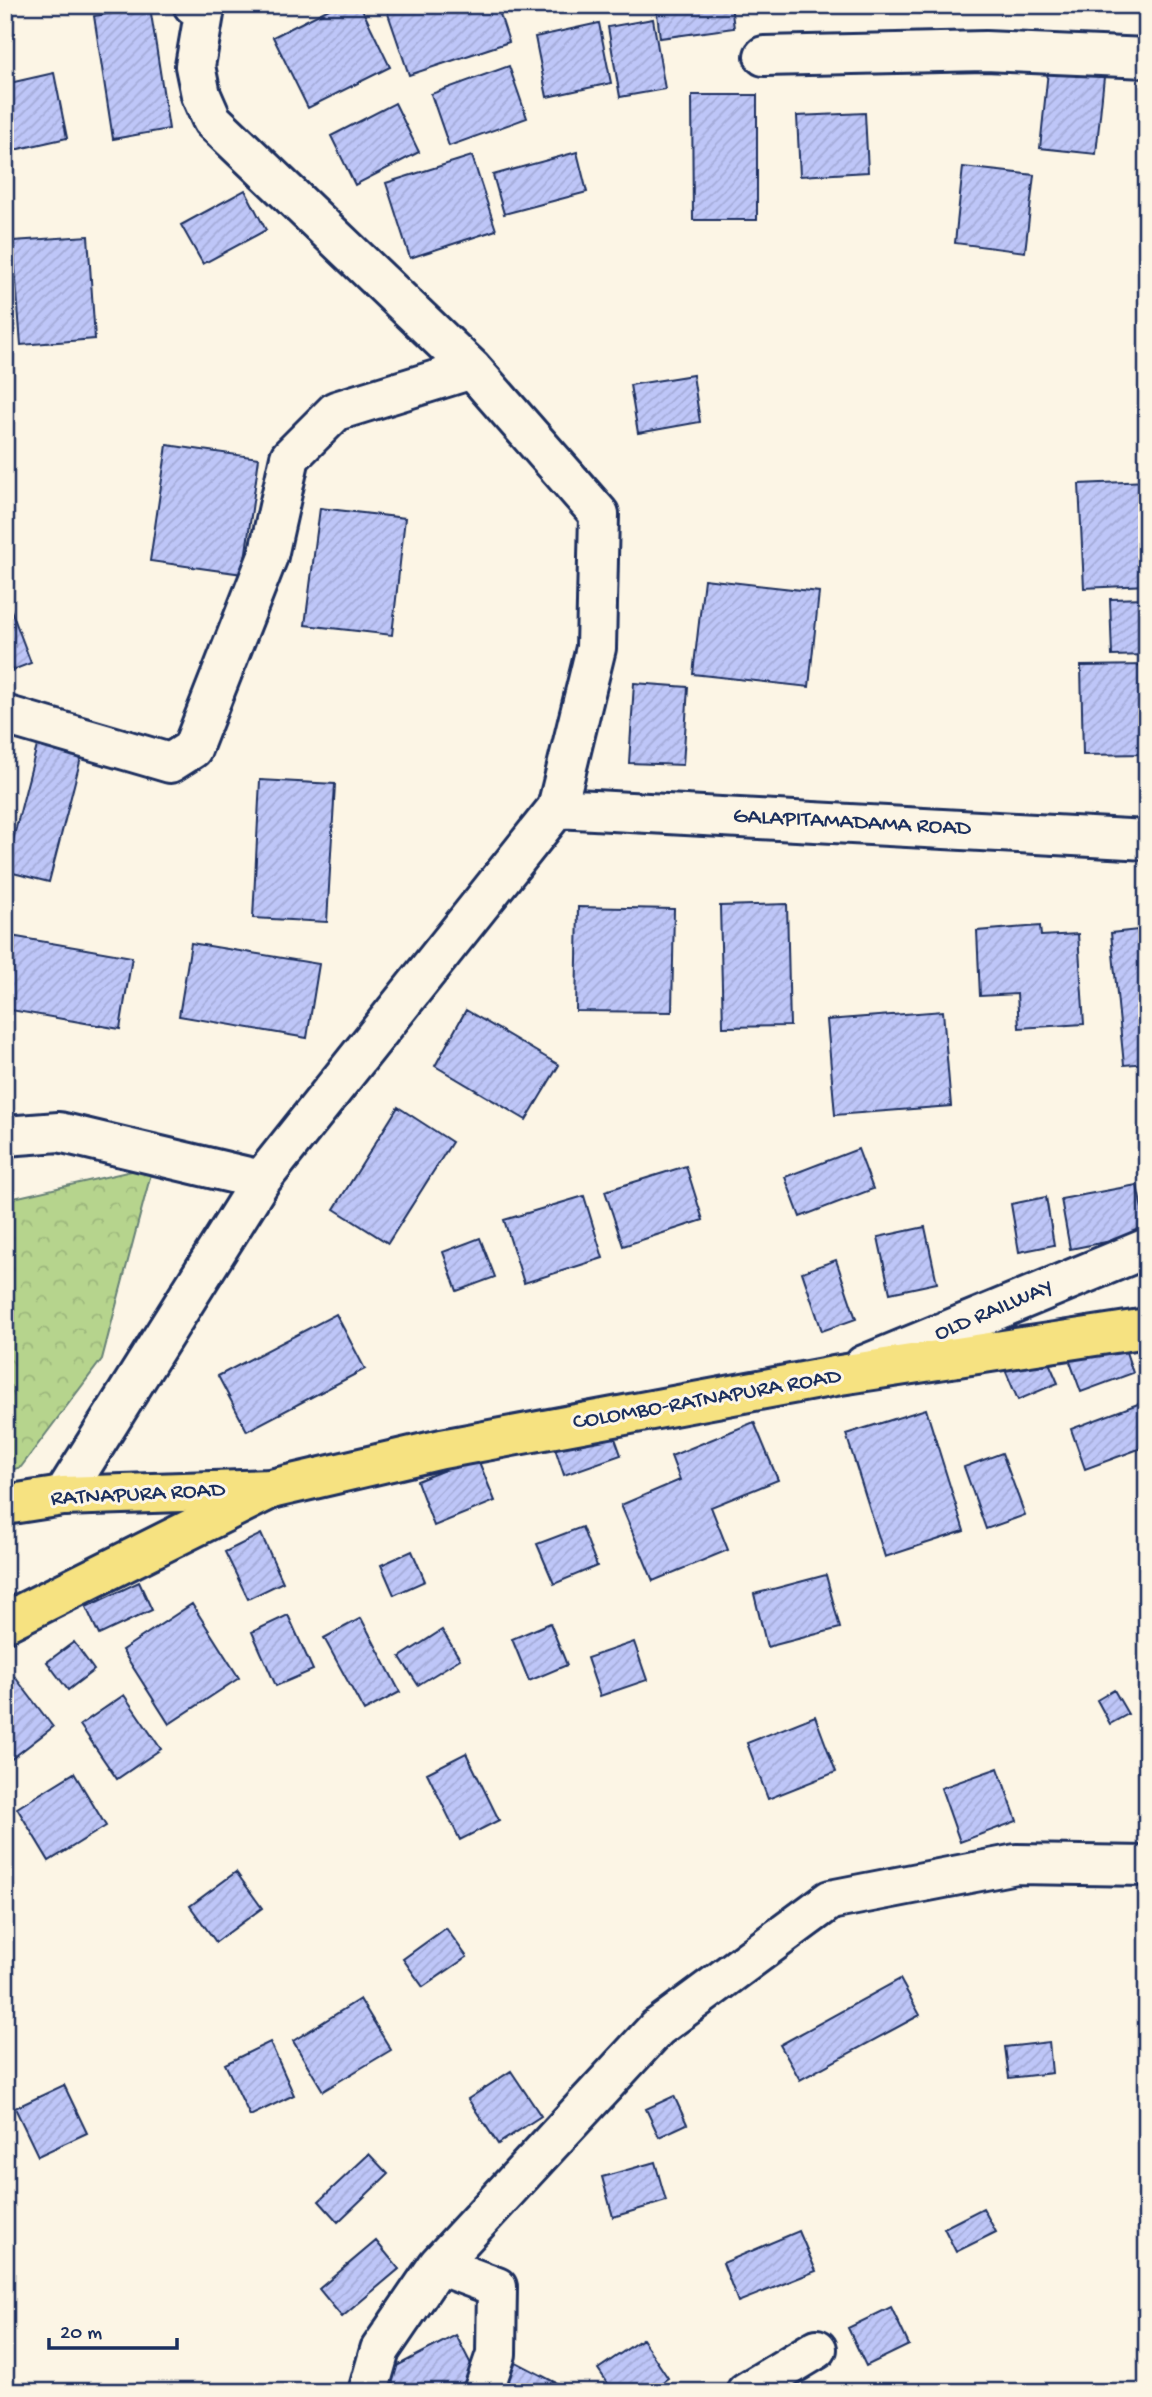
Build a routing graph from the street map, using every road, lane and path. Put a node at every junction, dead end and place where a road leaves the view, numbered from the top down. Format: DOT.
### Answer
graph roads {
  1 [pos="202,6"];
  2 [pos="764,56"];
  3 [pos="1147,58"];
  4 [pos="472,369"];
  5 [pos="5,715"];
  6 [pos="557,808"];
  7 [pos="1147,840"];
  8 [pos="5,1136"];
  9 [pos="261,1180"];
  10 [pos="1147,1248"];
  11 [pos="1147,1328"];
  12 [pos="841,1375"];
  13 [pos="271,1489"];
  14 [pos="63,1496"];
  15 [pos="5,1505"];
  16 [pos="5,1622"];
  17 [pos="1147,1866"];
  18 [pos="438,2265"];
  19 [pos="817,2349"];
  20 [pos="368,2392"];
  21 [pos="483,2392"];
  22 [pos="746,2392"];
  1 -- 4 [label="street"];
  2 -- 3 [label="street"];
  4 -- 5 [label="street"];
  4 -- 6 [label="street"];
  6 -- 7 [label="street, GALAPITAMADAMA ROAD"];
  6 -- 9 [label="street"];
  8 -- 9 [label="street"];
  9 -- 14 [label="street"];
  10 -- 12 [label="street, OLD RAILWAY"];
  11 -- 12 [label="main road, COLOMBO-RATNAPURA ROAD"];
  12 -- 13 [label="main road, COLOMBO-RATNAPURA ROAD"];
  13 -- 14 [label="main road, RATNAPURA ROAD"];
  13 -- 16 [label="main road"];
  14 -- 15 [label="main road, RATNAPURA ROAD"];
  17 -- 18 [label="street"];
  18 -- 20 [label="street"];
  18 -- 21 [label="street"];
  19 -- 22 [label="street"];
}
